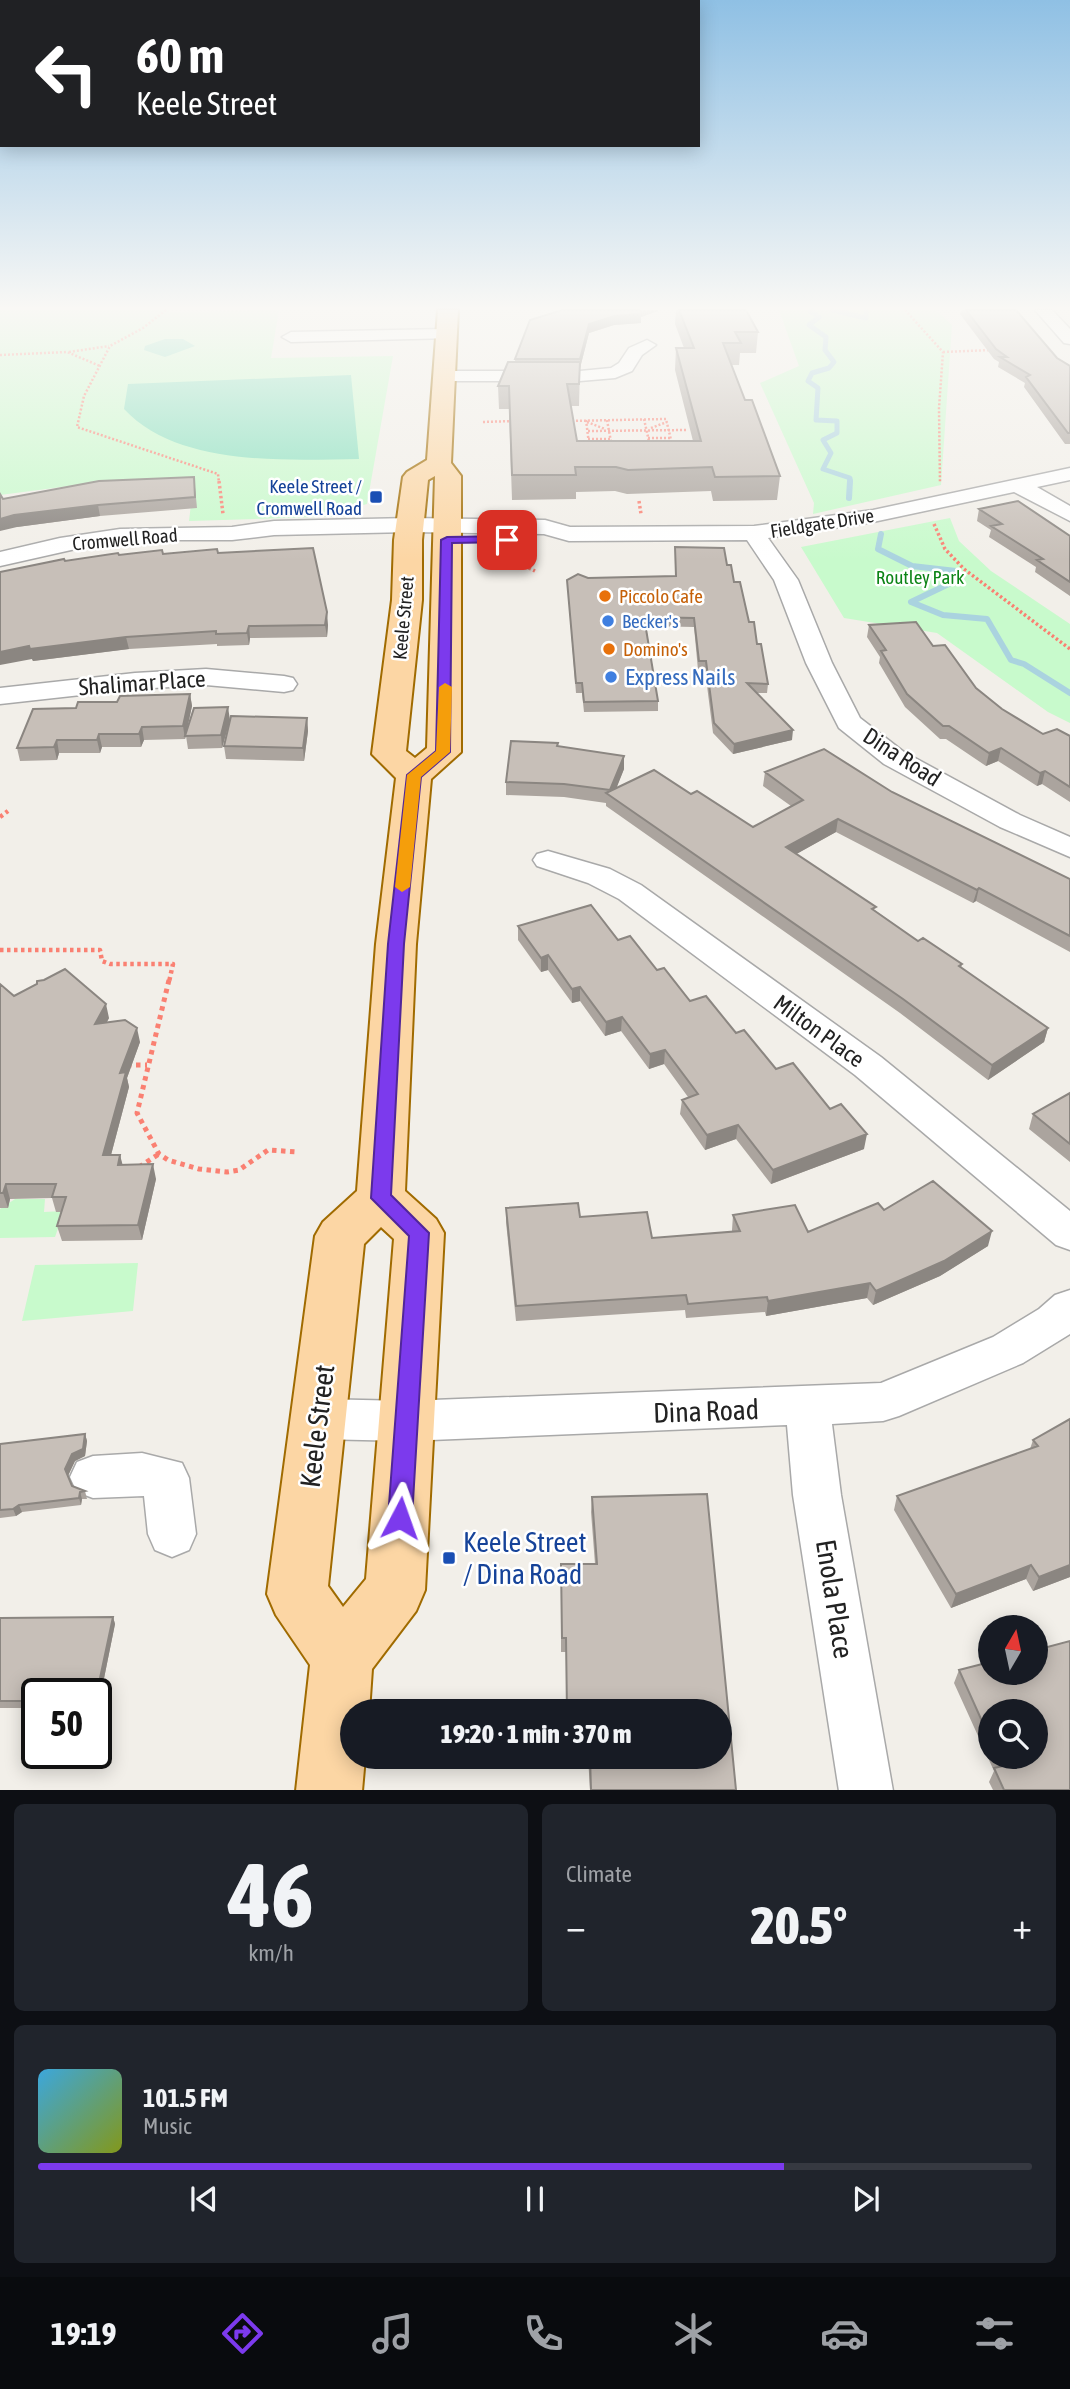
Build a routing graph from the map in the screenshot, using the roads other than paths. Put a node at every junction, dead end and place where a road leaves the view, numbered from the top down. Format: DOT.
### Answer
graph roads {
  1 [pos="442,394"];
  2 [pos="439,463"];
  3 [pos="1070,474"];
  4 [pos="1017,485"];
  5 [pos="1070,515"];
  6 [pos="409,533"];
  7 [pos="447,533"];
  8 [pos="754,533"];
  9 [pos="0,559"];
  10 [pos="284,684"];
  11 [pos="0,696"];
  12 [pos="414,775"];
  13 [pos="1070,848"];
  14 [pos="548,860"];
  15 [pos="381,1198"];
  16 [pos="1070,1234"];
  17 [pos="1070,1307"];
  18 [pos="808,1407"];
  19 [pos="318,1419"];
  20 [pos="407,1420"];
  21 [pos="93,1477"];
  22 [pos="172,1534"];
  23 [pos="342,1658"];
  24 [pos="329,1790"];
  25 [pos="866,1790"];
  1 -- 2 [label="main road, Keele Street"];
  2 -- 6 [label="main road, Keele Street"];
  2 -- 7 [label="main road, Keele Street"];
  3 -- 4 [label="street, Fieldgate Drive"];
  4 -- 5 [label="street"];
  4 -- 8 [label="street, Fieldgate Drive"];
  6 -- 7 [label="street, Fieldgate Drive"];
  6 -- 9 [label="street, Cromwell Road"];
  6 -- 12 [label="main road, Keele Street"];
  7 -- 8 [label="street, Fieldgate Drive"];
  7 -- 12 [label="main road, Keele Street"];
  8 -- 13 [label="street, Dina Road"];
  10 -- 11 [label="street, Shalimar Place"];
  12 -- 15 [label="main road"];
  14 -- 16 [label="street, Milton Place"];
  15 -- 19 [label="main road, Keele Street"];
  15 -- 20 [label="main road"];
  17 -- 18 [label="street, Dina Road"];
  18 -- 20 [label="street, Dina Road"];
  18 -- 25 [label="street, Enola Place"];
  19 -- 20 [label="street, Dina Road"];
  19 -- 23 [label="main road, Keele Street"];
  20 -- 23 [label="main road"];
  21 -- 22 [label="street"];
  23 -- 24 [label="main road"];
}
